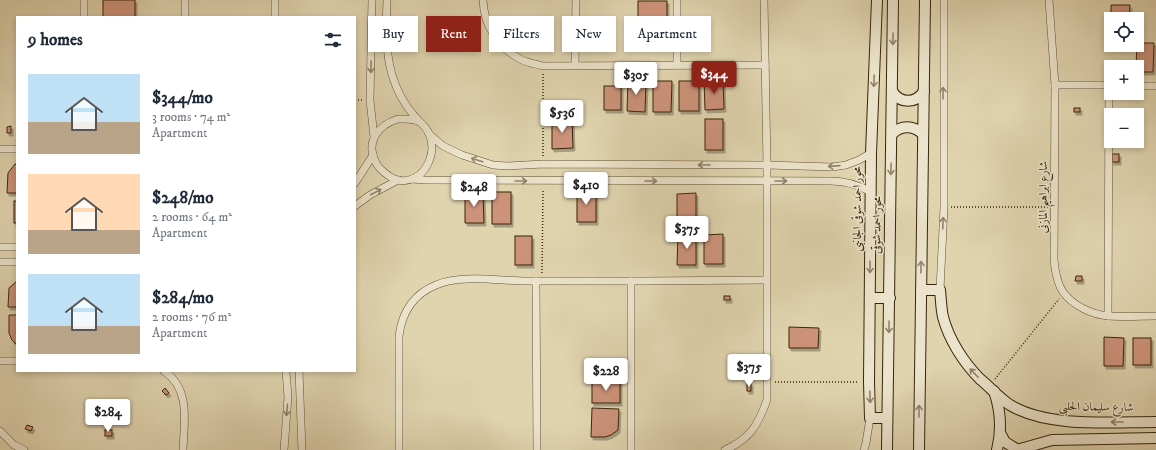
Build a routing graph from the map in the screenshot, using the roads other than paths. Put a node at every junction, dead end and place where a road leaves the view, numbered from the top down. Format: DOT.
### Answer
graph roads {
  1 [pos="84,0"];
  2 [pos="185,0"];
  3 [pos="275,0"];
  4 [pos="372,0"];
  5 [pos="387,0"];
  6 [pos="483,0"];
  7 [pos="576,0"];
  8 [pos="677,0"];
  9 [pos="764,0"];
  10 [pos="877,0"];
  11 [pos="893,0"];
  12 [pos="925,0"];
  13 [pos="949,0"];
  14 [pos="1049,0"];
  15 [pos="944,3"];
  16 [pos="84,16"];
  17 [pos="185,16"];
  18 [pos="275,16"];
  19 [pos="575,65"];
  20 [pos="677,65"];
  21 [pos="765,66"];
  22 [pos="1055,85"];
  23 [pos="1104,85"];
  24 [pos="1144,86"];
  25 [pos="1156,86"];
  26 [pos="892,91"];
  27 [pos="924,91"];
  28 [pos="1110,100"];
  29 [pos="421,122"];
  30 [pos="429,134"];
  31 [pos="892,134"];
  32 [pos="923,134"];
  33 [pos="374,137"];
  34 [pos="0,148"];
  35 [pos="16,149"];
  36 [pos="870,154"];
  37 [pos="373,155"];
  38 [pos="767,165"];
  39 [pos="412,179"];
  40 [pos="398,180"];
  41 [pos="356,181"];
  42 [pos="766,181"];
  43 [pos="870,192"];
  44 [pos="356,205"];
  45 [pos="0,247"];
  46 [pos="16,247"];
  47 [pos="0,262"];
  48 [pos="16,262"];
  49 [pos="766,280"];
  50 [pos="539,281"];
  51 [pos="631,281"];
  52 [pos="921,290"];
  53 [pos="940,290"];
  54 [pos="870,298"];
  55 [pos="890,298"];
  56 [pos="1108,316"];
  57 [pos="1156,316"];
  58 [pos="0,361"];
  59 [pos="16,361"];
  60 [pos="165,372"];
  61 [pos="286,372"];
  62 [pos="299,372"];
  63 [pos="991,389"];
  64 [pos="1009,404"];
  65 [pos="1000,415"];
  66 [pos="870,418"];
  67 [pos="887,418"];
  68 [pos="1156,422"];
  69 [pos="0,431"];
  70 [pos="1000,433"];
  71 [pos="1156,438"];
  72 [pos="24,450"];
  73 [pos="183,450"];
  74 [pos="284,450"];
  75 [pos="302,450"];
  76 [pos="399,450"];
  77 [pos="537,450"];
  78 [pos="630,450"];
  79 [pos="725,450"];
  80 [pos="864,450"];
  81 [pos="887,450"];
  82 [pos="919,450"];
  83 [pos="997,450"];
  84 [pos="1017,450"];
  1 -- 16 [label="street"];
  2 -- 17 [label="street"];
  3 -- 18 [label="street"];
  4 -- 33 [label="street, one-way"];
  5 -- 29 [label="street"];
  6 -- 19 [label="street"];
  7 -- 19 [label="street"];
  8 -- 20 [label="street"];
  9 -- 21 [label="street"];
  10 -- 36 [label="main road, محور احمد شوقى الجانبى, one-way"];
  11 -- 26 [label="main road, محور احمد شوقى, one-way"];
  12 -- 27 [label="main road"];
  13 -- 15 [label="street"];
  14 -- 22 [label="street, شارع ابراهيم المازنى"];
  53 -- 15 [label="street, one-way"];
  19 -- 20 [label="street"];
  20 -- 21 [label="street"];
  21 -- 38 [label="street"];
  22 -- 23 [label="street"];
  22 -- 56 [label="street, شارع ابراهيم المازنى"];
  24 -- 25 [label="street"];
  26 -- 27 [label="main road"];
  26 -- 31 [label="main road, محور احمد شوقى"];
  27 -- 32 [label="main road"];
  28 -- 56 [label="street"];
  29 -- 30 [label="street"];
  29 -- 33 [label="street"];
  38 -- 30 [label="street, one-way"];
  30 -- 39 [label="street"];
  31 -- 32 [label="main road"];
  31 -- 55 [label="main road, محور احمد شوقى, one-way"];
  52 -- 32 [label="main road, one-way"];
  33 -- 37 [label="street"];
  34 -- 35 [label="street"];
  36 -- 38 [label="street, one-way"];
  36 -- 43 [label="main road, محور احمد شوقى الجانبى"];
  37 -- 40 [label="street"];
  37 -- 41 [label="street"];
  38 -- 42 [label="street"];
  39 -- 40 [label="street"];
  39 -- 42 [label="street, one-way"];
  44 -- 40 [label="street, one-way"];
  42 -- 43 [label="street, one-way"];
  42 -- 49 [label="street"];
  43 -- 54 [label="main road, محور احمد شوقى الجانبى, one-way"];
  45 -- 46 [label="street"];
  47 -- 48 [label="street"];
  49 -- 51 [label="street"];
  49 -- 79 [label="street"];
  50 -- 51 [label="street"];
  50 -- 76 [label="street"];
  50 -- 77 [label="street"];
  51 -- 78 [label="street"];
  52 -- 53 [label="main road"];
  82 -- 52 [label="main road, one-way"];
  63 -- 53 [label="main road, شارع سليمان الحلبى, one-way"];
  54 -- 55 [label="main road"];
  54 -- 66 [label="main road, محور احمد شوقى الجانبى, one-way"];
  55 -- 67 [label="main road, محور احمد شوقى, one-way"];
  56 -- 57 [label="street, شارع ابراهيم المازنى"];
  58 -- 59 [label="street"];
  60 -- 73 [label="street"];
  61 -- 74 [label="street, one-way"];
  62 -- 75 [label="street"];
  63 -- 64 [label="main road, شارع سليمان الحلبى"];
  63 -- 65 [label="main road"];
  64 -- 65 [label="main road"];
  68 -- 64 [label="main road, شارع سليمان الحلبى, one-way"];
  65 -- 70 [label="main road"];
  66 -- 67 [label="main road"];
  66 -- 80 [label="street"];
  67 -- 81 [label="main road, محور احمد شوقى"];
  69 -- 72 [label="street"];
  70 -- 83 [label="main road"];
  70 -- 84 [label="main road"];
  71 -- 84 [label="main road"];
}
